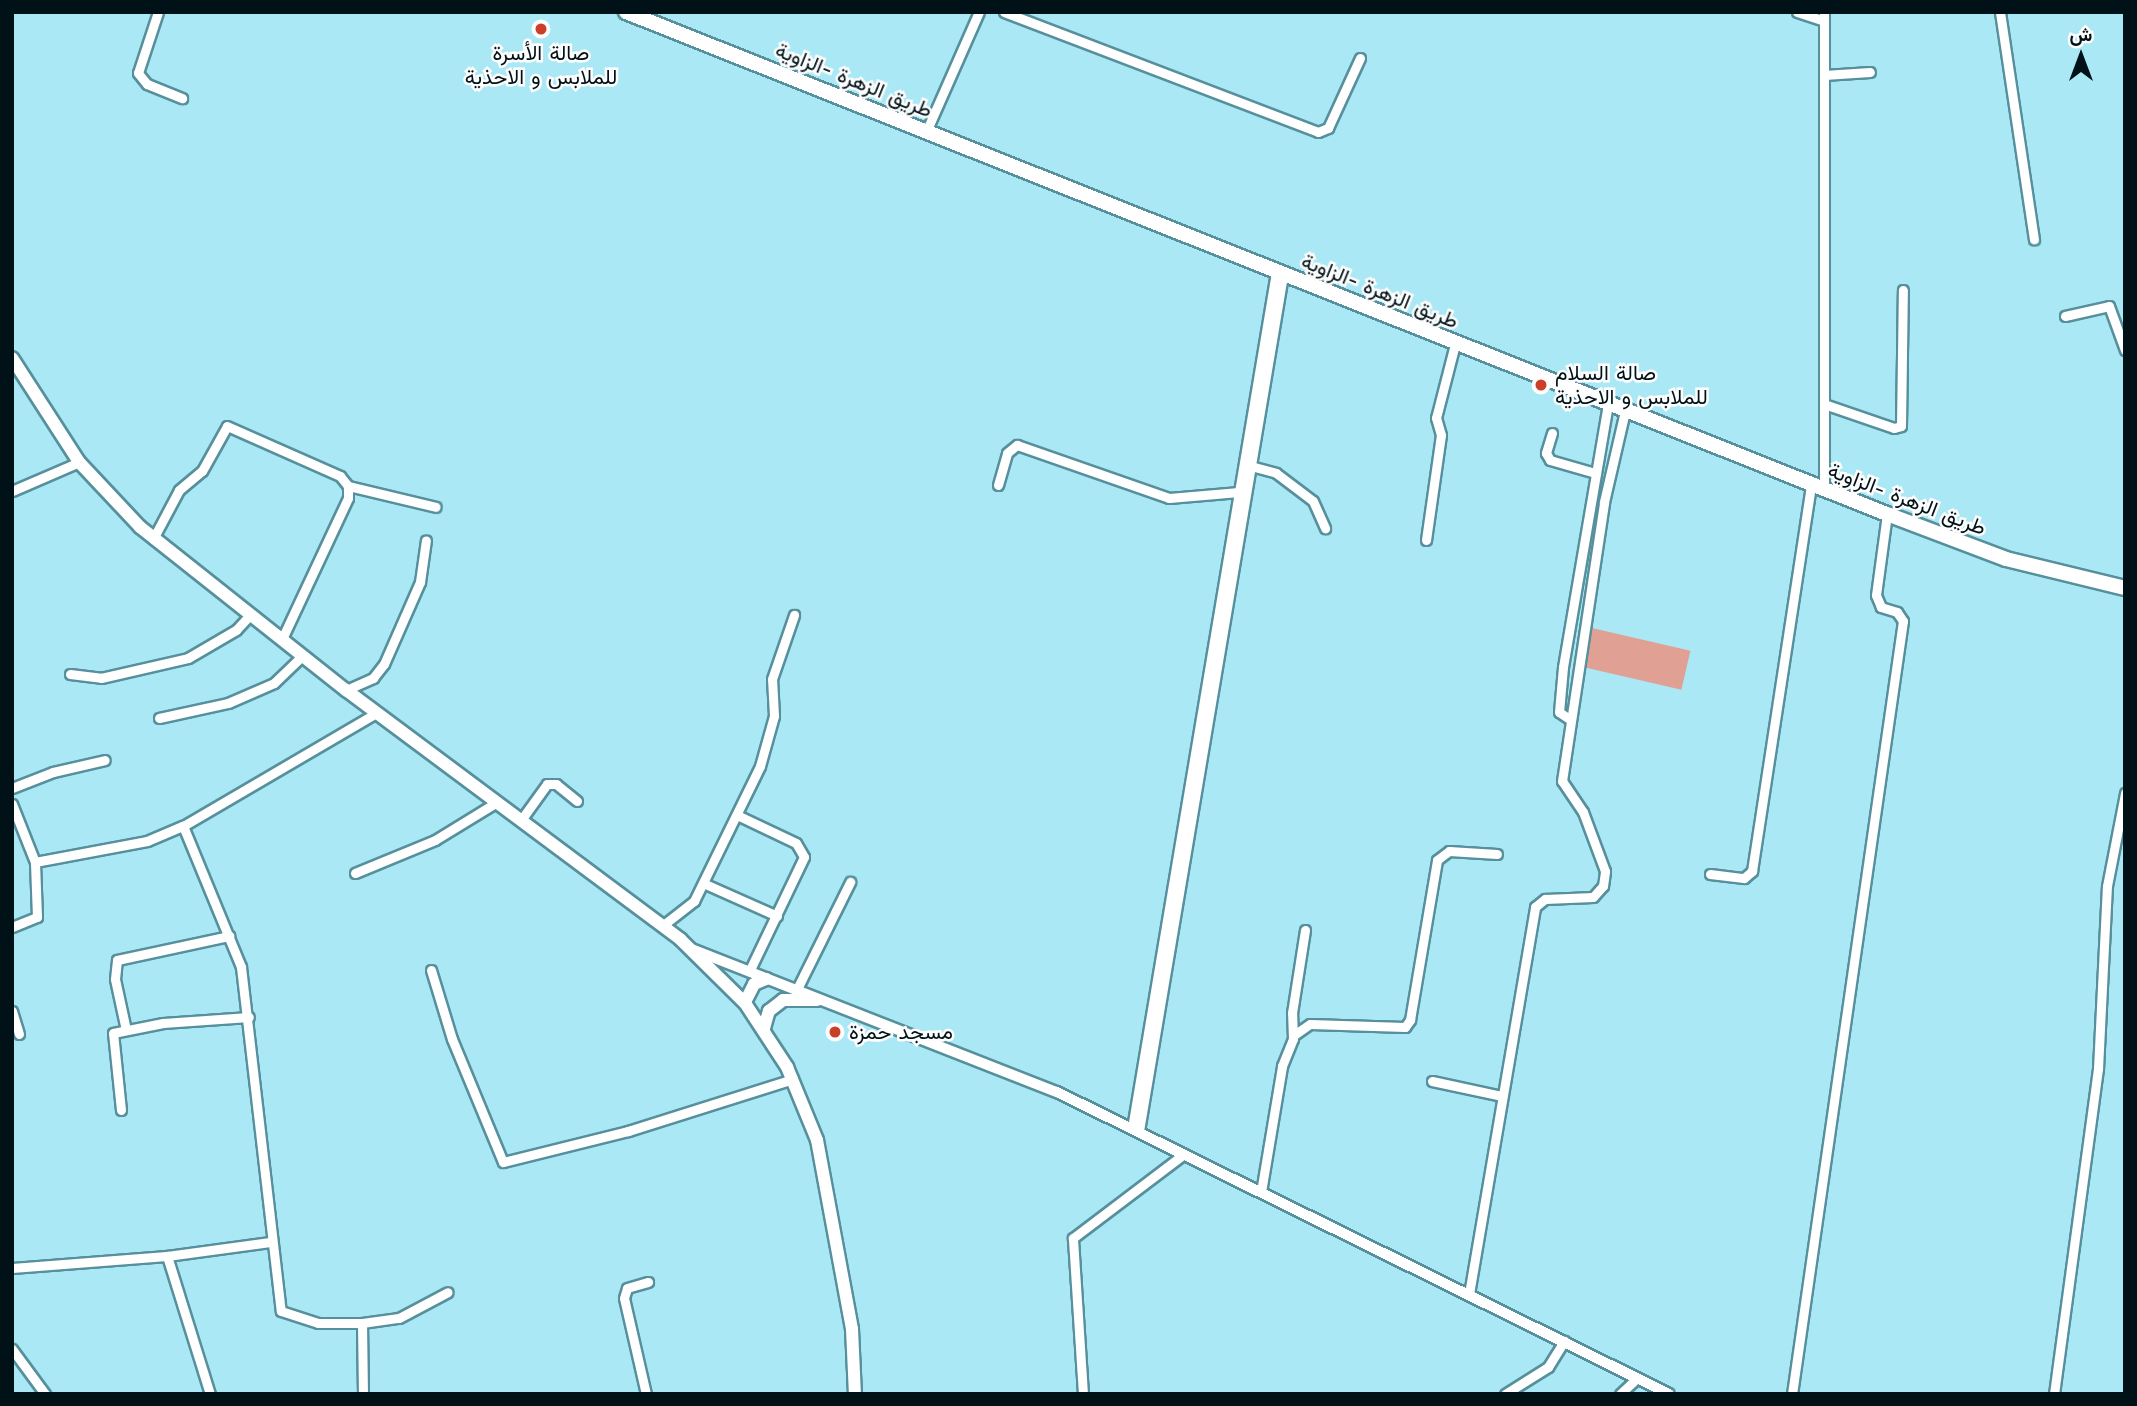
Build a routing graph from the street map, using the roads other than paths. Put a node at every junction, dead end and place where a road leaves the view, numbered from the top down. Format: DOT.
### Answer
graph roads {
  1 [pos="158,12"];
  2 [pos="626,12"];
  3 [pos="979,12"];
  4 [pos="1004,12"];
  5 [pos="1797,12"];
  6 [pos="2000,12"];
  7 [pos="1824,17"];
  8 [pos="1360,58"];
  9 [pos="1870,72"];
  10 [pos="1824,75"];
  11 [pos="182,97"];
  12 [pos="926,132"];
  13 [pos="2034,239"];
  14 [pos="1279,274"];
  15 [pos="1903,290"];
  16 [pos="2065,316"];
  17 [pos="1455,344"];
  18 [pos="2125,350"];
  19 [pos="12,358"];
  20 [pos="1824,404"];
  21 [pos="1608,405"];
  22 [pos="1625,411"];
  23 [pos="1552,433"];
  24 [pos="1598,459"];
  25 [pos="1611,460"];
  26 [pos="79,462"];
  27 [pos="1248,465"];
  28 [pos="1595,473"];
  29 [pos="999,485"];
  30 [pos="348,486"];
  31 [pos="1817,487"];
  32 [pos="12,491"];
  33 [pos="1240,492"];
  34 [pos="436,507"];
  35 [pos="1887,514"];
  36 [pos="1325,528"];
  37 [pos="153,539"];
  38 [pos="426,540"];
  39 [pos="1426,540"];
  40 [pos="2125,588"];
  41 [pos="250,615"];
  42 [pos="794,615"];
  43 [pos="282,639"];
  44 [pos="302,656"];
  45 [pos="70,674"];
  46 [pos="346,690"];
  47 [pos="376,713"];
  48 [pos="159,718"];
  49 [pos="1571,720"];
  50 [pos="105,761"];
  51 [pos="12,788"];
  52 [pos="2125,793"];
  53 [pos="577,801"];
  54 [pos="497,802"];
  55 [pos="12,804"];
  56 [pos="737,815"];
  57 [pos="520,820"];
  58 [pos="183,826"];
  59 [pos="1497,854"];
  60 [pos="35,862"];
  61 [pos="355,873"];
  62 [pos="1710,874"];
  63 [pos="850,882"];
  64 [pos="703,883"];
  65 [pos="776,916"];
  66 [pos="662,926"];
  67 [pos="12,927"];
  68 [pos="1305,930"];
  69 [pos="229,936"];
  70 [pos="694,950"];
  71 [pos="431,970"];
  72 [pos="749,972"];
  73 [pos="766,979"];
  74 [pos="796,991"];
  75 [pos="783,1000"];
  76 [pos="817,1000"];
  77 [pos="745,1002"];
  78 [pos="12,1011"];
  79 [pos="249,1017"];
  80 [pos="764,1028"];
  81 [pos="126,1030"];
  82 [pos="19,1034"];
  83 [pos="1294,1035"];
  84 [pos="793,1079"];
  85 [pos="1432,1081"];
  86 [pos="1502,1096"];
  87 [pos="121,1111"];
  88 [pos="1136,1129"];
  89 [pos="1184,1154"];
  90 [pos="1261,1192"];
  91 [pos="270,1242"];
  92 [pos="167,1256"];
  93 [pos="12,1268"];
  94 [pos="648,1282"];
  95 [pos="448,1292"];
  96 [pos="1469,1294"];
  97 [pos="362,1323"];
  98 [pos="1564,1341"];
  99 [pos="12,1349"];
  100 [pos="1637,1378"];
  101 [pos="45,1394"];
  102 [pos="210,1394"];
  103 [pos="363,1394"];
  104 [pos="646,1394"];
  105 [pos="855,1394"];
  106 [pos="1083,1394"];
  107 [pos="1505,1394"];
  108 [pos="1620,1394"];
  109 [pos="1669,1394"];
  110 [pos="1792,1394"];
  111 [pos="2054,1394"];
  1 -- 11 [label="street"];
  2 -- 12 [label="main road, طريق الزهرة -الزاوية"];
  3 -- 12 [label="street"];
  4 -- 8 [label="street"];
  5 -- 7 [label="street"];
  6 -- 13 [label="street"];
  7 -- 10 [label="street"];
  9 -- 10 [label="street"];
  10 -- 20 [label="street"];
  12 -- 14 [label="main road, طريق الزهرة -الزاوية"];
  14 -- 17 [label="main road, طريق الزهرة -الزاوية"];
  14 -- 27 [label="street"];
  15 -- 20 [label="street"];
  16 -- 18 [label="street"];
  17 -- 21 [label="main road, طريق الزهرة -الزاوية"];
  17 -- 39 [label="street"];
  19 -- 26 [label="main road"];
  20 -- 31 [label="street"];
  21 -- 22 [label="main road, طريق الزهرة -الزاوية"];
  21 -- 24 [label="street"];
  22 -- 25 [label="street"];
  22 -- 31 [label="main road, طريق الزهرة -الزاوية"];
  23 -- 28 [label="street"];
  24 -- 25 [label="street"];
  24 -- 28 [label="street"];
  25 -- 49 [label="street"];
  26 -- 32 [label="street"];
  26 -- 37 [label="main road"];
  27 -- 33 [label="street"];
  27 -- 36 [label="street"];
  27 -- 88 [label="street"];
  28 -- 49 [label="street"];
  29 -- 33 [label="street"];
  30 -- 34 [label="street"];
  30 -- 37 [label="street"];
  30 -- 43 [label="street"];
  31 -- 35 [label="main road, طريق الزهرة -الزاوية"];
  31 -- 62 [label="street"];
  33 -- 88 [label="street"];
  35 -- 40 [label="main road, طريق الزهرة -الزاوية"];
  35 -- 110 [label="street"];
  37 -- 41 [label="main road"];
  38 -- 46 [label="street"];
  41 -- 43 [label="main road"];
  41 -- 45 [label="street"];
  42 -- 56 [label="street"];
  43 -- 44 [label="main road"];
  44 -- 46 [label="main road"];
  44 -- 48 [label="street"];
  46 -- 47 [label="main road"];
  47 -- 54 [label="main road"];
  47 -- 58 [label="street"];
  49 -- 86 [label="street"];
  50 -- 51 [label="street"];
  52 -- 111 [label="street"];
  53 -- 57 [label="street"];
  54 -- 57 [label="main road"];
  54 -- 61 [label="street"];
  55 -- 60 [label="street"];
  56 -- 64 [label="street"];
  56 -- 65 [label="street"];
  57 -- 66 [label="main road"];
  58 -- 60 [label="street"];
  58 -- 69 [label="street"];
  59 -- 83 [label="street"];
  60 -- 67 [label="street"];
  63 -- 74 [label="street"];
  64 -- 65 [label="street"];
  64 -- 66 [label="street"];
  65 -- 72 [label="street"];
  66 -- 70 [label="main road"];
  68 -- 83 [label="street"];
  69 -- 79 [label="street"];
  69 -- 81 [label="street"];
  70 -- 72 [label="street"];
  70 -- 77 [label="main road"];
  71 -- 84 [label="street"];
  72 -- 73 [label="street"];
  73 -- 74 [label="street"];
  73 -- 77 [label="main road"];
  74 -- 76 [label="street"];
  75 -- 76 [label="main road"];
  75 -- 77 [label="main road"];
  75 -- 80 [label="main road"];
  76 -- 88 [label="street"];
  77 -- 80 [label="main road"];
  78 -- 82 [label="street"];
  79 -- 81 [label="street"];
  79 -- 91 [label="street"];
  80 -- 84 [label="main road"];
  81 -- 87 [label="street"];
  83 -- 90 [label="street"];
  84 -- 105 [label="main road"];
  85 -- 86 [label="street"];
  86 -- 96 [label="street"];
  88 -- 89 [label="street"];
  89 -- 90 [label="street"];
  89 -- 106 [label="street"];
  90 -- 96 [label="street"];
  91 -- 92 [label="street"];
  91 -- 97 [label="street"];
  92 -- 93 [label="street"];
  92 -- 102 [label="street"];
  94 -- 104 [label="street"];
  95 -- 97 [label="street"];
  96 -- 98 [label="street"];
  97 -- 103 [label="street"];
  98 -- 100 [label="street"];
  98 -- 107 [label="street"];
  99 -- 101 [label="street"];
  100 -- 108 [label="street"];
  100 -- 109 [label="street"];
}
